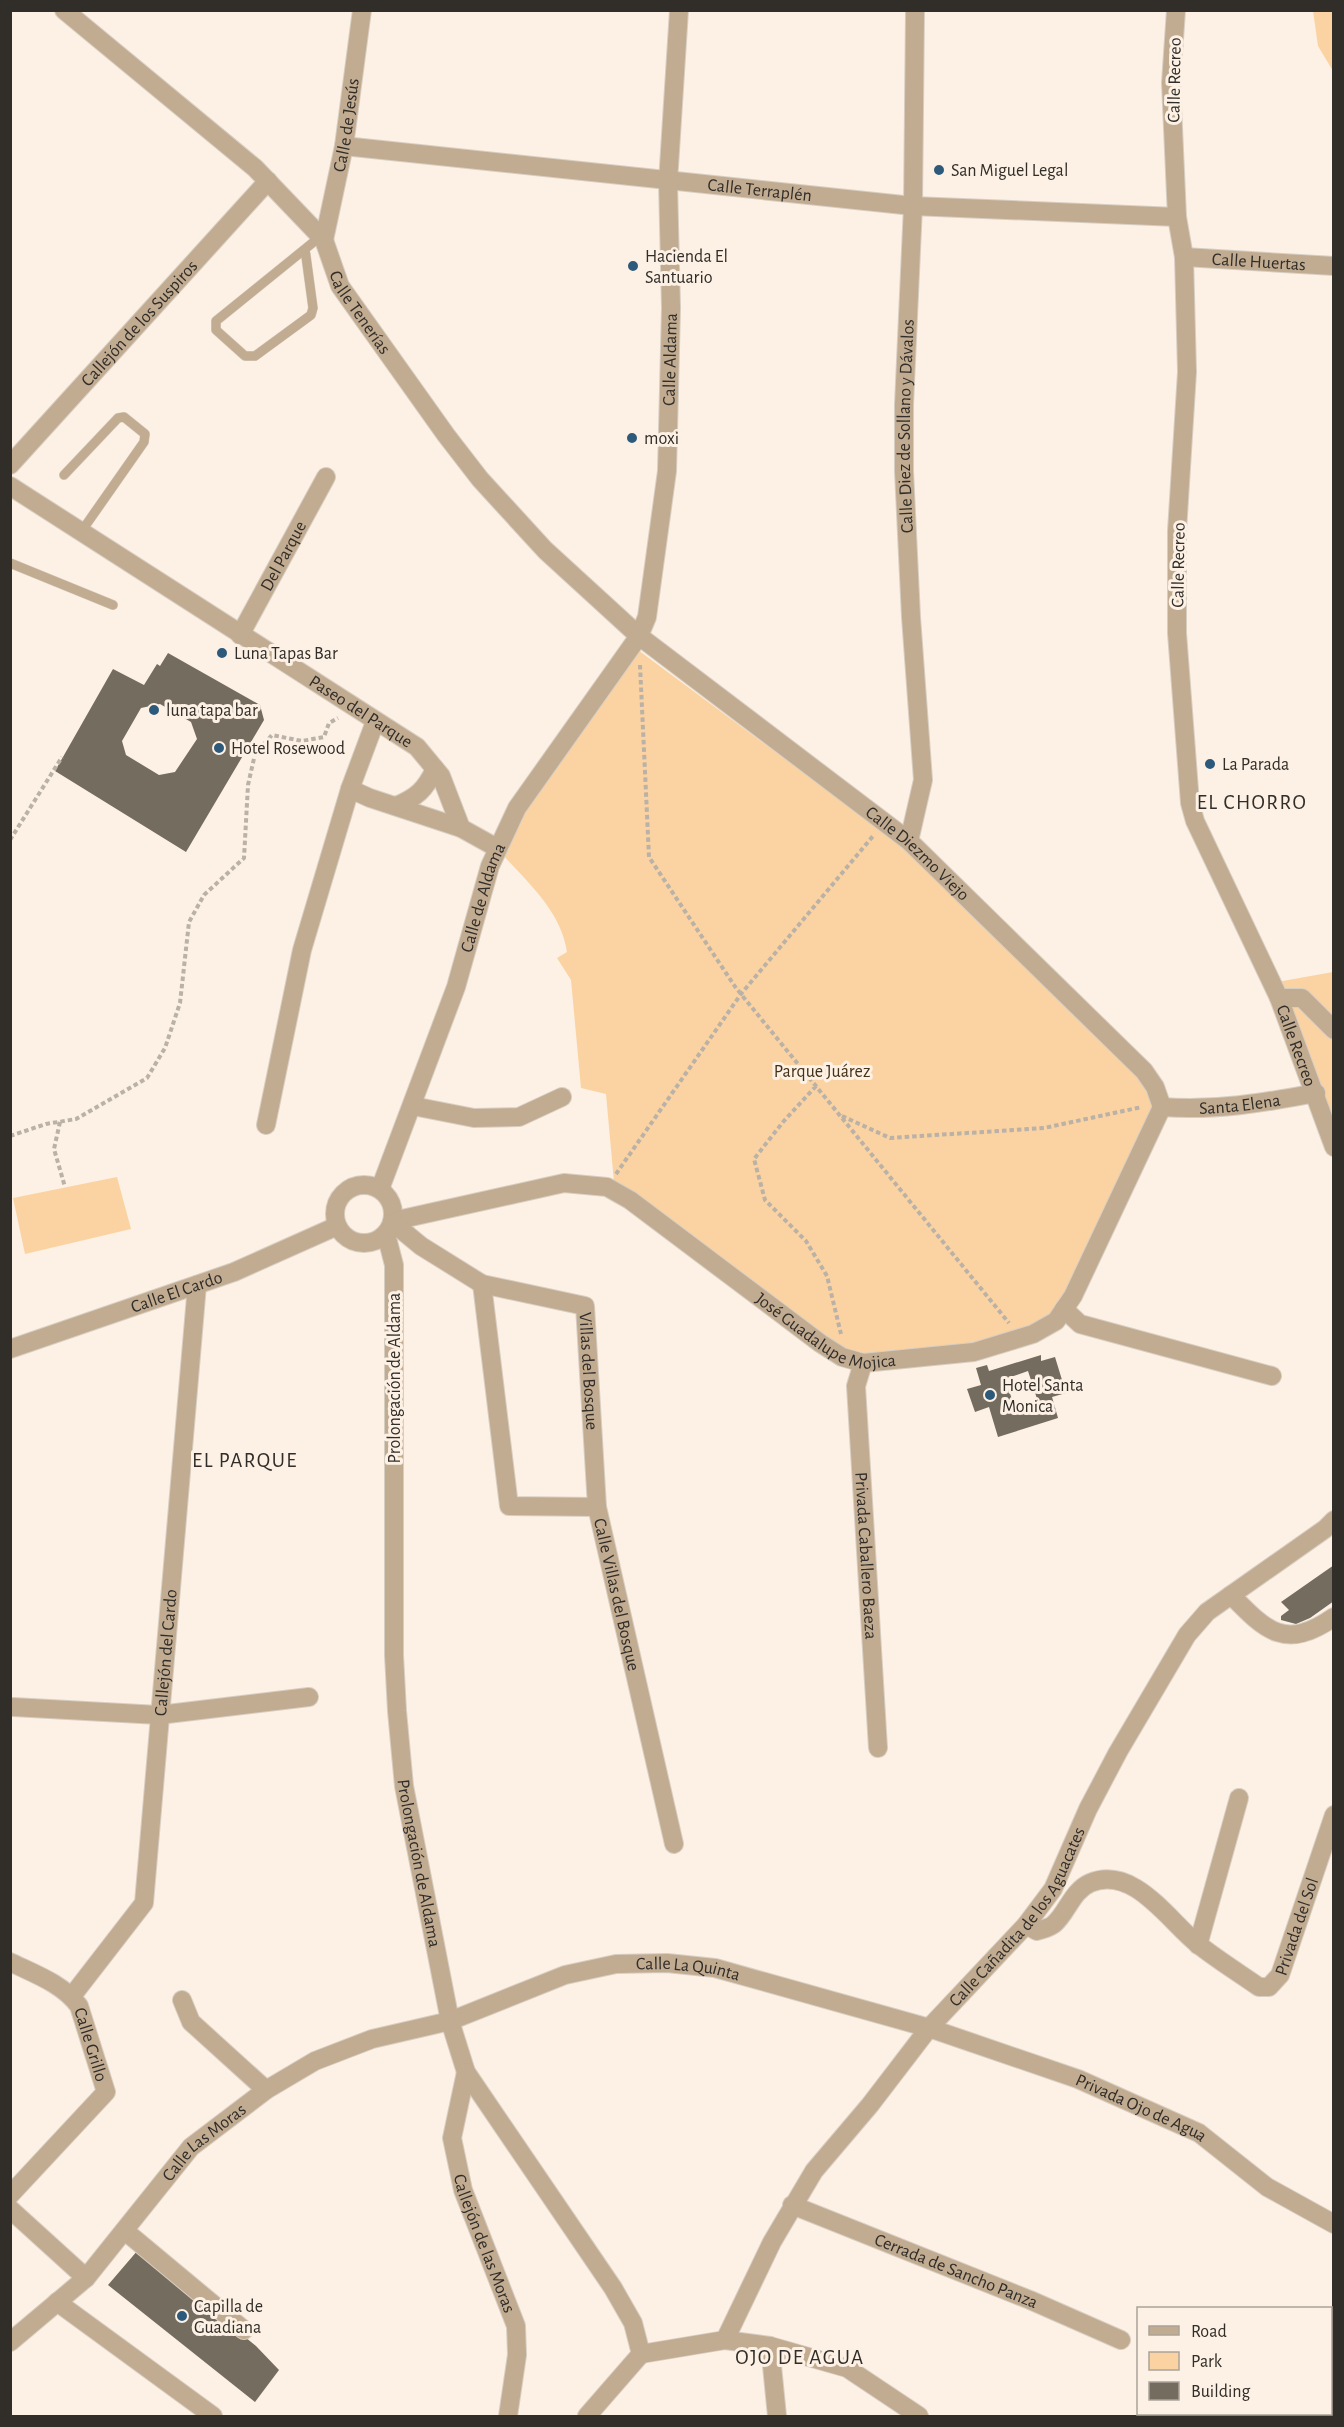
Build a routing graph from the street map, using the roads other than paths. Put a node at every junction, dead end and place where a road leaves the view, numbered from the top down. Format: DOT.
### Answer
graph roads {
  1 [pos="64,10"];
  2 [pos="362,10"];
  3 [pos="679,10"];
  4 [pos="915,10"];
  5 [pos="1176,10"];
  6 [pos="344,146"];
  7 [pos="268,181"];
  8 [pos="668,182"];
  9 [pos="913,206"];
  10 [pos="1177,217"];
  11 [pos="323,238"];
  12 [pos="305,249"];
  13 [pos="1184,257"];
  14 [pos="1334,266"];
  15 [pos="10,465"];
  16 [pos="64,475"];
  17 [pos="326,477"];
  18 [pos="10,486"];
  19 [pos="81,532"];
  20 [pos="10,564"];
  21 [pos="113,605"];
  22 [pos="240,635"];
  23 [pos="639,636"];
  24 [pos="375,722"];
  25 [pos="435,769"];
  26 [pos="350,789"];
  27 [pos="396,806"];
  28 [pos="461,828"];
  29 [pos="909,841"];
  30 [pos="497,848"];
  31 [pos="1279,998"];
  32 [pos="1334,1030"];
  33 [pos="1316,1094"];
  34 [pos="562,1097"];
  35 [pos="413,1106"];
  36 [pos="1162,1107"];
  37 [pos="266,1125"];
  38 [pos="1334,1147"];
  39 [pos="380,1189"];
  40 [pos="337,1226"];
  41 [pos="390,1226"];
  42 [pos="482,1284"];
  43 [pos="197,1285"];
  44 [pos="1064,1309"];
  45 [pos="10,1349"];
  46 [pos="863,1362"];
  47 [pos="1272,1376"];
  48 [pos="597,1508"];
  49 [pos="1334,1520"];
  50 [pos="1231,1595"];
  51 [pos="1334,1617"];
  52 [pos="309,1697"];
  53 [pos="13,1707"];
  54 [pos="159,1715"];
  55 [pos="878,1748"];
  56 [pos="1239,1798"];
  57 [pos="1334,1815"];
  58 [pos="674,1844"];
  59 [pos="1026,1925"];
  60 [pos="1198,1945"];
  61 [pos="10,1962"];
  62 [pos="72,1996"];
  63 [pos="182,2000"];
  64 [pos="450,2021"];
  65 [pos="929,2028"];
  66 [pos="466,2072"];
  67 [pos="266,2090"];
  68 [pos="10,2195"];
  69 [pos="792,2205"];
  70 [pos="10,2208"];
  71 [pos="1334,2224"];
  72 [pos="124,2231"];
  73 [pos="86,2278"];
  74 [pos="57,2302"];
  75 [pos="244,2330"];
  76 [pos="725,2340"];
  77 [pos="1121,2340"];
  78 [pos="10,2342"];
  79 [pos="770,2346"];
  80 [pos="641,2354"];
  81 [pos="208,2415"];
  82 [pos="508,2416"];
  83 [pos="587,2416"];
  84 [pos="777,2416"];
  85 [pos="919,2416"];
  1 -- 7 [label="street, Calle Tenerías"];
  2 -- 6 [label="street, Calle de Jesús"];
  3 -- 8 [label="street, Calle Aldama"];
  4 -- 9 [label="street, Calle Diez de Sollano y Dávalos"];
  5 -- 10 [label="street, Calle Recreo"];
  6 -- 8 [label="street, Calle Terraplén"];
  6 -- 11 [label="street, Calle de Jesús"];
  7 -- 11 [label="street, Calle Tenerías"];
  7 -- 15 [label="street, Callejón de los Suspiros"];
  8 -- 9 [label="street, Calle Terraplén"];
  8 -- 23 [label="street, Calle Aldama"];
  9 -- 10 [label="street, Calle Terraplén"];
  9 -- 29 [label="street, Calle Diez de Sollano y Dávalos"];
  10 -- 13 [label="street, Calle Recreo"];
  11 -- 12 [label="lane"];
  11 -- 23 [label="street, Calle Tenerías"];
  12 -- 12 [label="lane"];
  13 -- 14 [label="street, Calle Huertas"];
  13 -- 31 [label="street, Calle Recreo"];
  16 -- 19 [label="lane"];
  17 -- 22 [label="street, Del Parque"];
  18 -- 19 [label="street, Paseo del Parque"];
  19 -- 22 [label="street, Paseo del Parque"];
  20 -- 21 [label="lane"];
  22 -- 24 [label="street, Paseo del Parque"];
  23 -- 29 [label="street, Calle Diezmo Viejo"];
  23 -- 30 [label="street, Calle de Aldama"];
  24 -- 25 [label="street, Paseo del Parque"];
  24 -- 26 [label="street"];
  25 -- 27 [label="street"];
  25 -- 28 [label="street, Paseo del Parque"];
  26 -- 27 [label="street"];
  26 -- 37 [label="street"];
  27 -- 28 [label="street"];
  28 -- 30 [label="street"];
  29 -- 36 [label="street, Calle Diezmo Viejo"];
  30 -- 35 [label="street, Calle de Aldama"];
  31 -- 32 [label="street"];
  31 -- 33 [label="street, Calle Recreo"];
  33 -- 36 [label="street, Santa Elena"];
  33 -- 38 [label="street"];
  34 -- 35 [label="street"];
  35 -- 39 [label="street, Calle de Aldama"];
  36 -- 44 [label="street, José Guadalupe Mojica"];
  39 -- 40 [label="street"];
  39 -- 41 [label="street"];
  40 -- 41 [label="street"];
  40 -- 43 [label="street, Calle El Cardo"];
  41 -- 42 [label="street"];
  41 -- 46 [label="street, José Guadalupe Mojica"];
  41 -- 64 [label="street, Prolongación de Aldama"];
  42 -- 48 [label="street, Villas del Bosque"];
  42 -- 48 [label="street, Calle Villas del Bosque"];
  43 -- 45 [label="street, Calle El Cardo"];
  43 -- 54 [label="street, Callejón del Cardo"];
  44 -- 46 [label="street, José Guadalupe Mojica"];
  44 -- 47 [label="street"];
  46 -- 55 [label="street, Privada Caballero Baeza"];
  48 -- 58 [label="street, Calle Villas del Bosque"];
  49 -- 50 [label="street, Calle Cañadita de los Aguacates"];
  50 -- 51 [label="street"];
  50 -- 59 [label="street, Calle Cañadita de los Aguacates"];
  52 -- 54 [label="street"];
  53 -- 54 [label="street"];
  54 -- 62 [label="street, Callejón del Cardo"];
  56 -- 60 [label="street"];
  57 -- 60 [label="street, Privada del Sol"];
  59 -- 60 [label="street, Privada del Sol"];
  59 -- 65 [label="street, Calle Cañadita de los Aguacates"];
  61 -- 62 [label="street, Calle Grillo"];
  62 -- 68 [label="street, Calle Grillo"];
  63 -- 67 [label="street"];
  64 -- 65 [label="street, Calle La Quinta"];
  64 -- 66 [label="street, Prolongación de Aldama"];
  64 -- 67 [label="street, Calle Las Moras"];
  65 -- 69 [label="street, Calle Cañadita de los Aguacates"];
  65 -- 71 [label="street, Privada Ojo de Agua"];
  66 -- 80 [label="street, Prolongación de Aldama"];
  66 -- 82 [label="street, Callejón de las Moras"];
  67 -- 72 [label="street, Calle Las Moras"];
  69 -- 76 [label="street, Calle Cañadita de los Aguacates"];
  69 -- 77 [label="street, Cerrada de Sancho Panza"];
  70 -- 73 [label="street"];
  72 -- 73 [label="street, Calle Las Moras"];
  72 -- 75 [label="street"];
  73 -- 74 [label="street, Calle Las Moras"];
  74 -- 78 [label="street, Calle Las Moras"];
  74 -- 81 [label="street"];
  76 -- 79 [label="street"];
  76 -- 80 [label="street"];
  79 -- 84 [label="street"];
  79 -- 85 [label="street"];
  80 -- 83 [label="street"];
}
